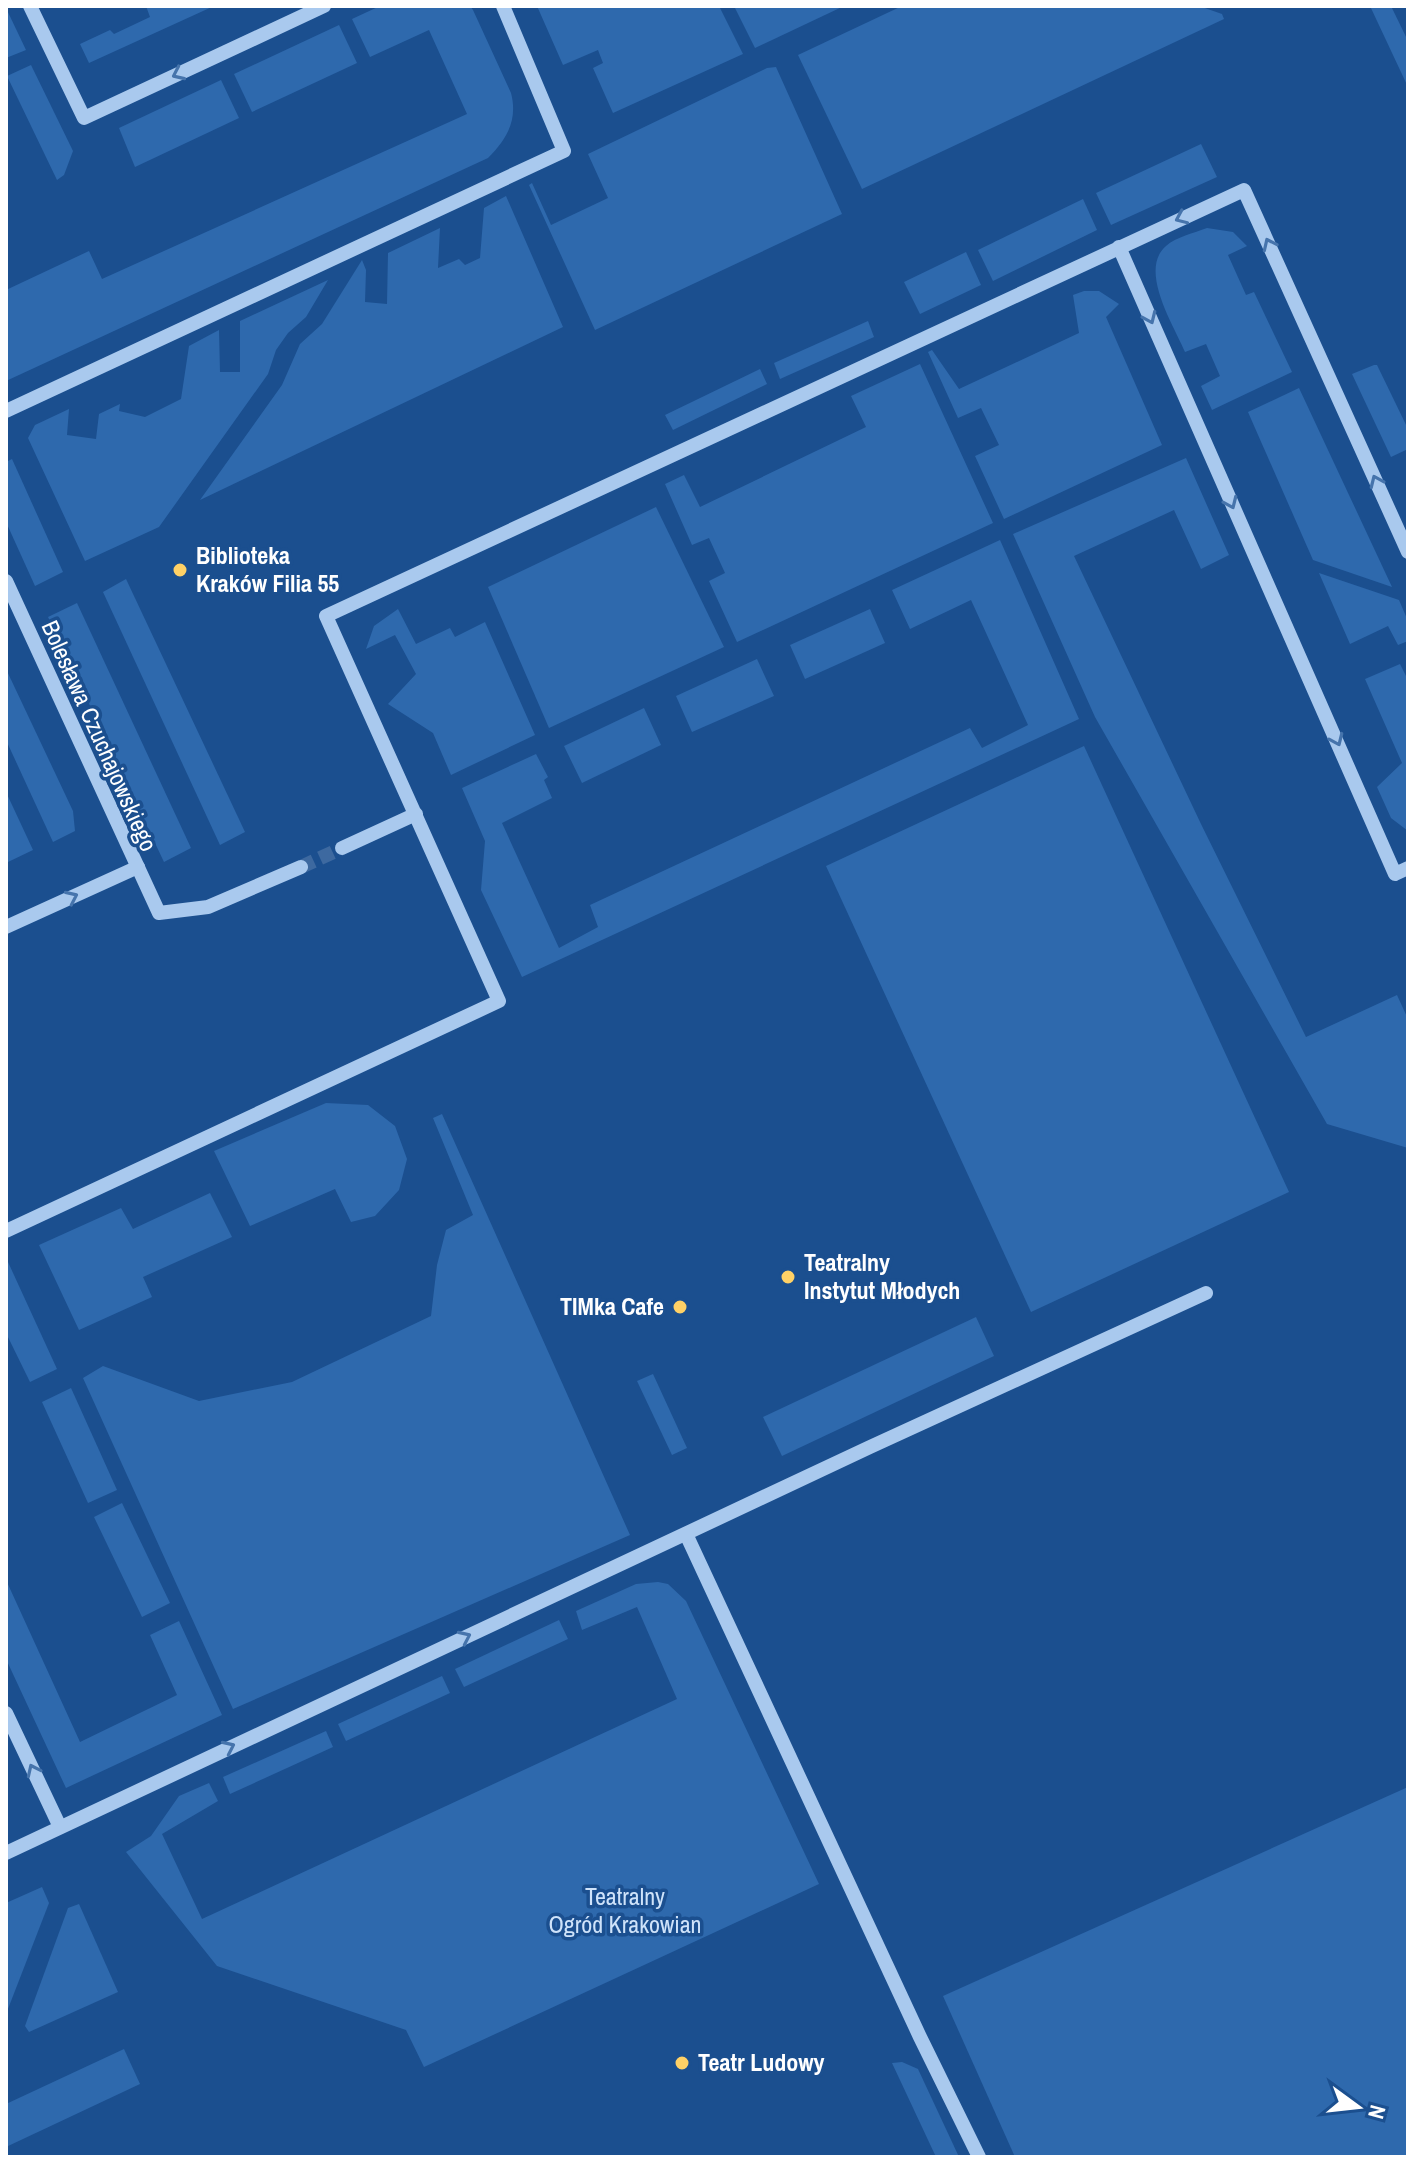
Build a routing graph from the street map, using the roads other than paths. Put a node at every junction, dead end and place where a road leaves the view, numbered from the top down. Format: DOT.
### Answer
graph roads {
  1 [pos="30,6"];
  2 [pos="324,6"];
  3 [pos="503,6"];
  4 [pos="1119,247"];
  5 [pos="6,411"];
  6 [pos="1408,552"];
  7 [pos="6,581"];
  8 [pos="416,814"];
  9 [pos="342,848"];
  10 [pos="138,867"];
  11 [pos="301,867"];
  12 [pos="1408,868"];
  13 [pos="6,927"];
  14 [pos="6,1231"];
  15 [pos="1206,1293"];
  16 [pos="686,1534"];
  17 [pos="6,1713"];
  18 [pos="60,1827"];
  19 [pos="6,1853"];
  20 [pos="979,2157"];
  2 -- 1 [label="street, one-way"];
  3 -- 5 [label="street"];
  6 -- 4 [label="street, one-way"];
  4 -- 8 [label="street"];
  4 -- 12 [label="street, one-way"];
  7 -- 10 [label="street, Bolesława Czuchajowskiego"];
  8 -- 9 [label="street"];
  8 -- 14 [label="street"];
  10 -- 11 [label="street"];
  13 -- 10 [label="street, Bolesława Czuchajowskiego, one-way"];
  15 -- 16 [label="street"];
  18 -- 16 [label="street, one-way"];
  16 -- 20 [label="street"];
  18 -- 17 [label="street, one-way"];
  18 -- 19 [label="street"];
}
